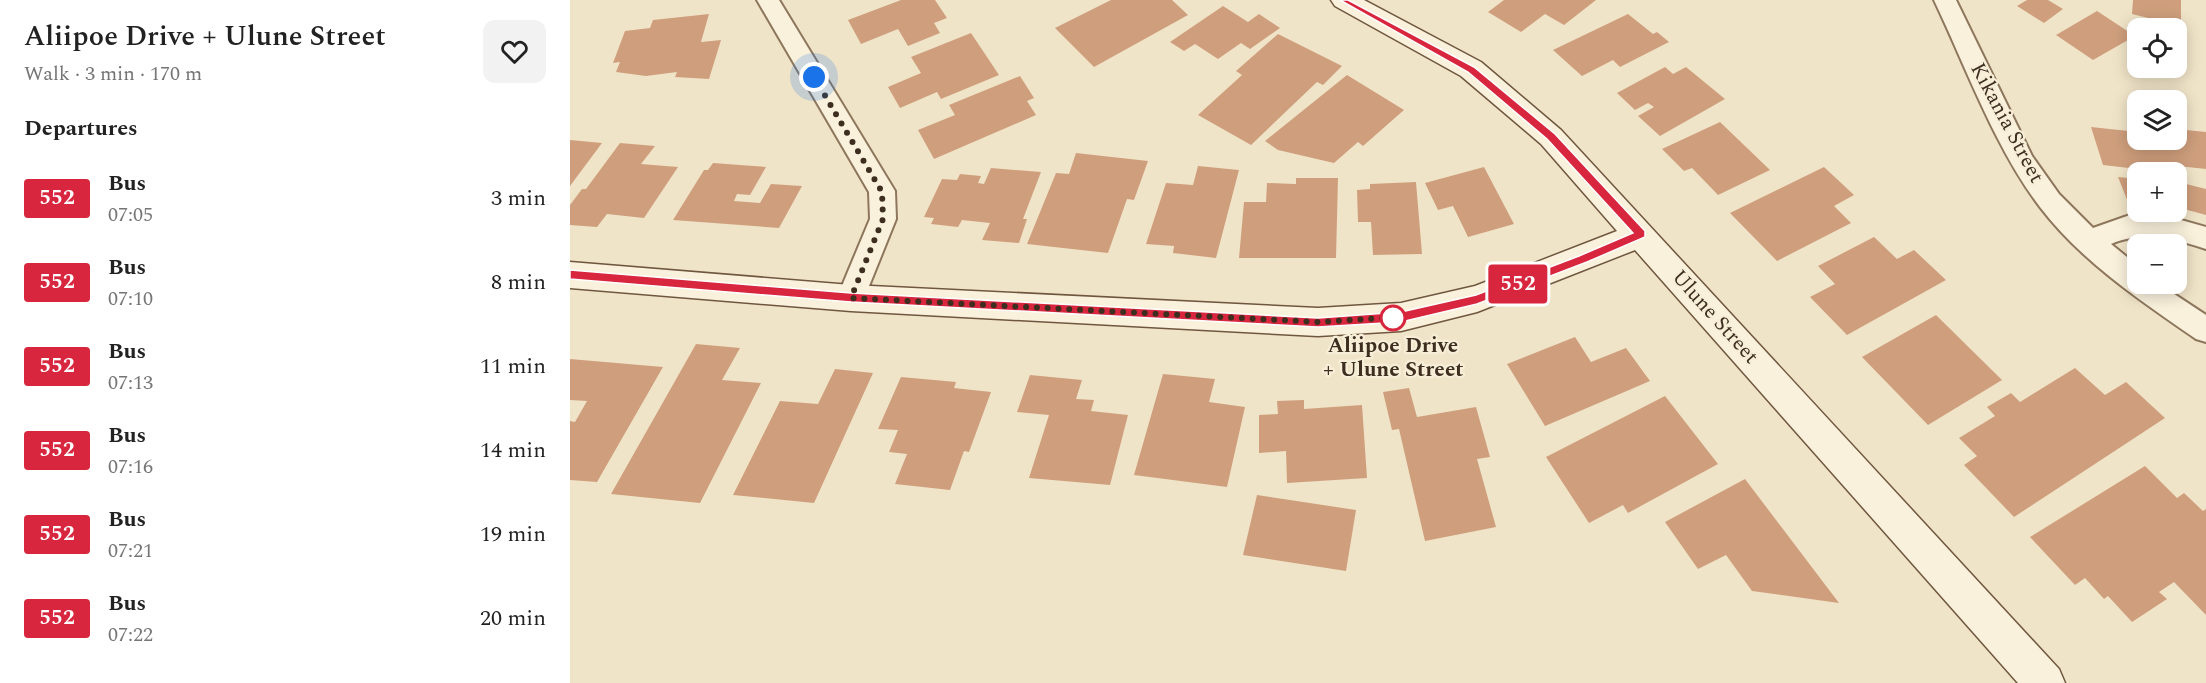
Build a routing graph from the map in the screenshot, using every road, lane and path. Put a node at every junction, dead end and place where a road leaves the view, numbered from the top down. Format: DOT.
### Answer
graph roads {
  1 [pos="768,0"];
  2 [pos="1344,0"];
  3 [pos="1945,0"];
  4 [pos="1641,234"];
  5 [pos="2206,238"];
  6 [pos="2089,241"];
  7 [pos="2127,274"];
  8 [pos="570,275"];
  9 [pos="2154,294"];
  10 [pos="851,298"];
  11 [pos="2206,330"];
  12 [pos="2045,683"];
  1 -- 10 [label="street"];
  2 -- 4 [label="street, Ulune Street"];
  3 -- 6 [label="street, Kikania Street"];
  4 -- 10 [label="street"];
  4 -- 12 [label="street, Ulune Street"];
  5 -- 6 [label="street"];
  6 -- 7 [label="street, Kikania Street"];
  8 -- 10 [label="street"];
  9 -- 11 [label="street, Kikania Street"];
}
